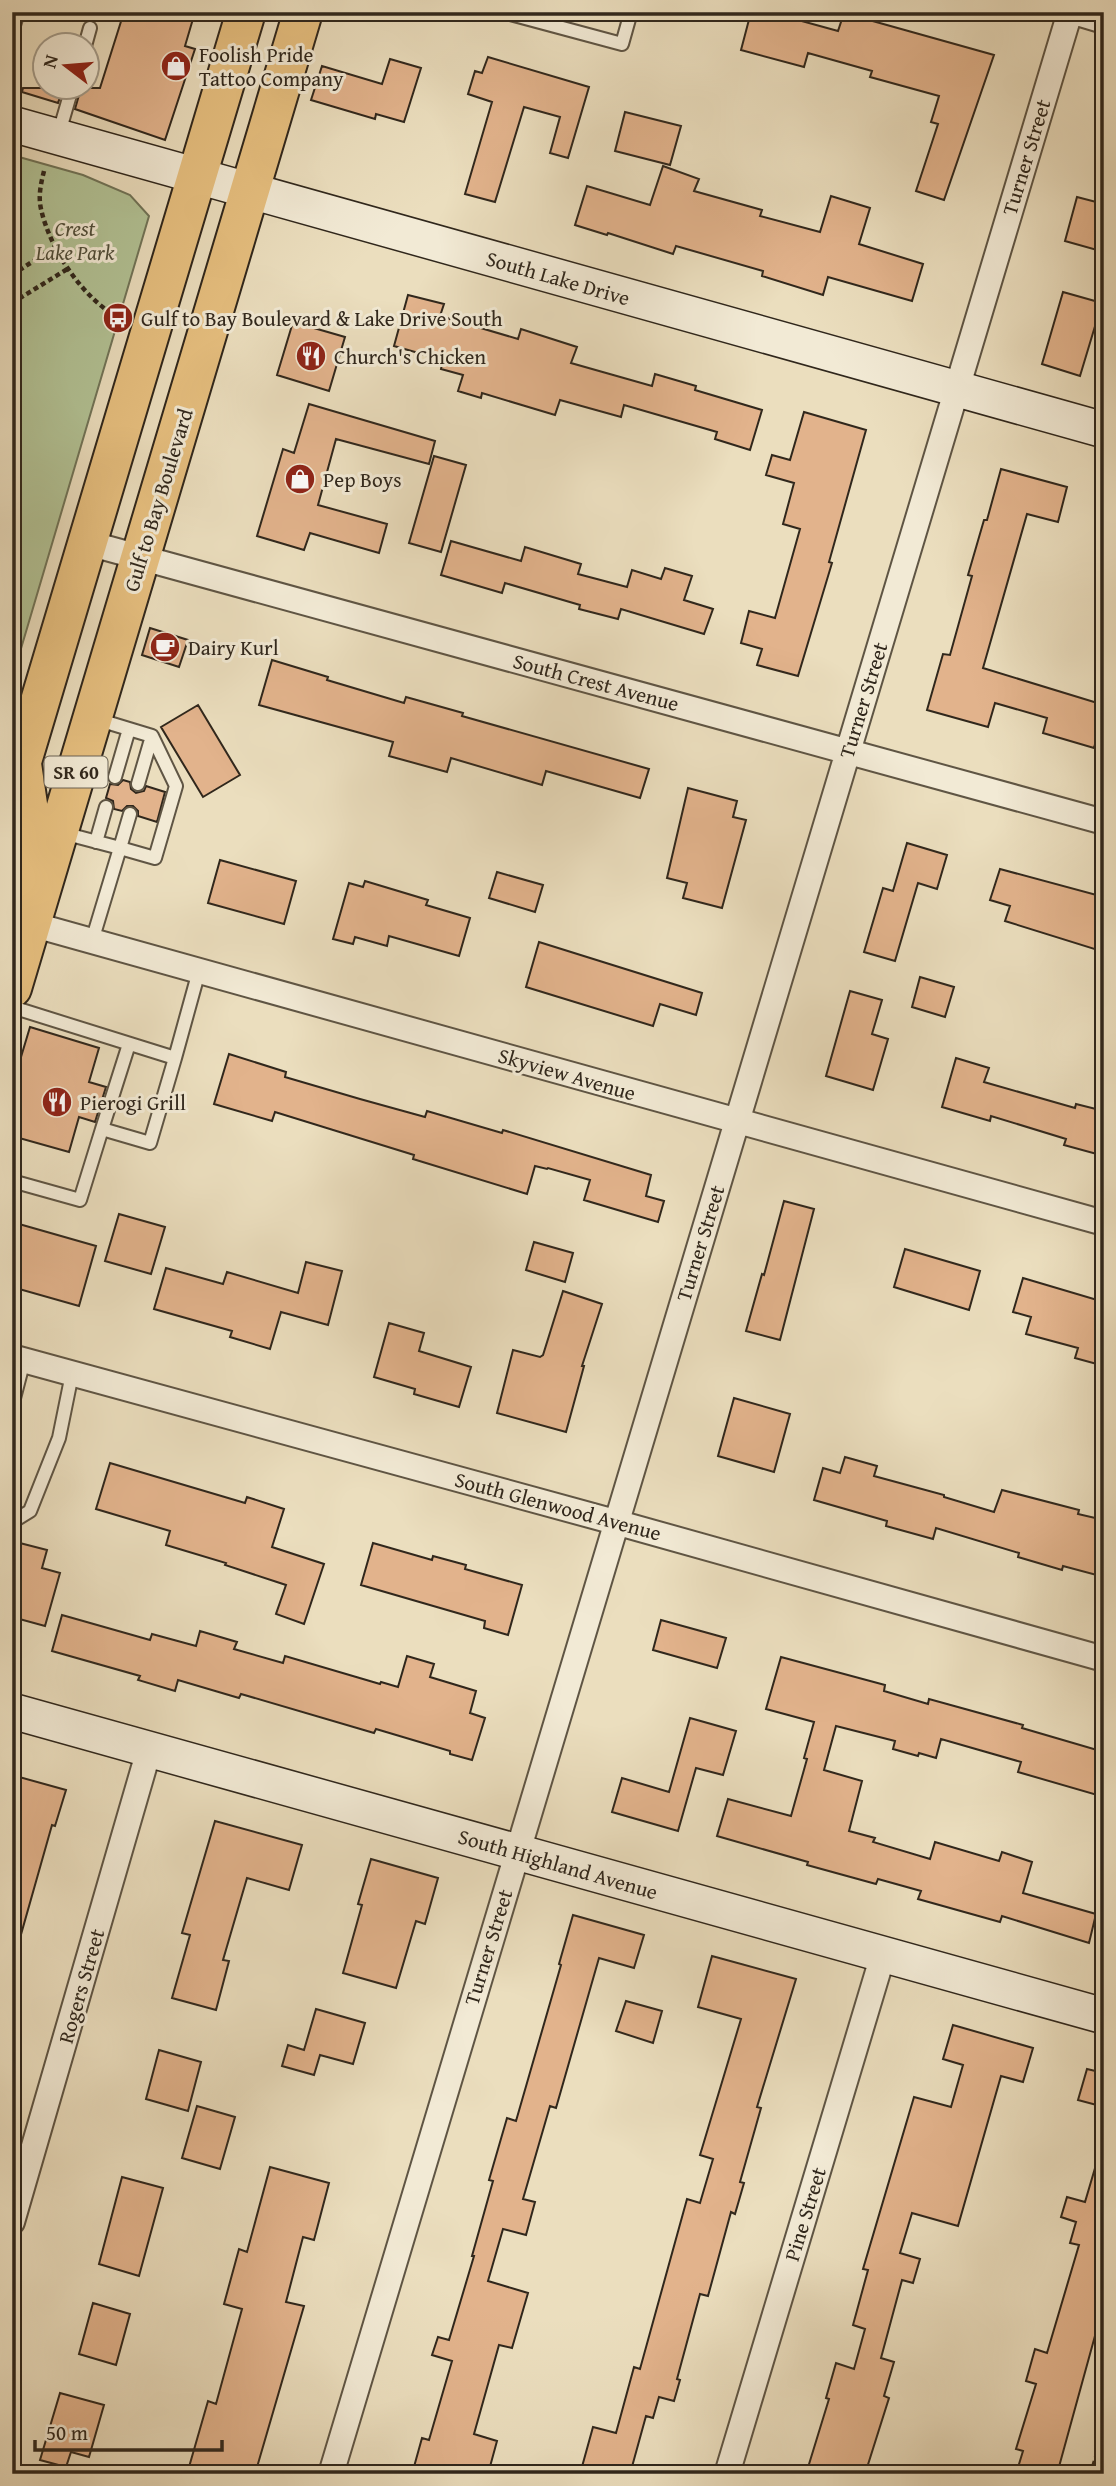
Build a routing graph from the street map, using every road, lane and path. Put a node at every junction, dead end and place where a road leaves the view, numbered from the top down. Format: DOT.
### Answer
graph roads {
  1 [pos="18,12"];
  2 [pos="246,12"];
  3 [pos="303,12"];
  4 [pos="503,12"];
  5 [pos="631,12"];
  6 [pos="1072,12"];
  7 [pos="1104,21"];
  8 [pos="90,28"];
  9 [pos="12,32"];
  10 [pos="89,32"];
  11 [pos="68,102"];
  12 [pos="12,124"];
  13 [pos="58,137"];
  14 [pos="44,171"];
  15 [pos="197,175"];
  16 [pos="250,191"];
  17 [pos="55,247"];
  18 [pos="69,268"];
  19 [pos="12,275"];
  20 [pos="12,303"];
  21 [pos="124,320"];
  22 [pos="956,389"];
  23 [pos="1104,430"];
  24 [pos="88,543"];
  25 [pos="140,557"];
  26 [pos="92,718"];
  27 [pos="129,729"];
  28 [pos="152,736"];
  29 [pos="848,751"];
  30 [pos="115,777"];
  31 [pos="17,779"];
  32 [pos="138,784"];
  33 [pos="106,807"];
  34 [pos="130,814"];
  35 [pos="1104,822"];
  36 [pos="59,832"];
  37 [pos="96,842"];
  38 [pos="120,848"];
  39 [pos="12,881"];
  40 [pos="12,887"];
  41 [pos="31,924"];
  42 [pos="92,941"];
  43 [pos="199,971"];
  44 [pos="12,988"];
  45 [pos="12,1007"];
  46 [pos="129,1044"];
  47 [pos="175,1058"];
  48 [pos="737,1121"];
  49 [pos="102,1129"];
  50 [pos="12,1181"];
  51 [pos="1104,1223"];
  52 [pos="18,1359"];
  53 [pos="72,1374"];
  54 [pos="12,1406"];
  55 [pos="12,1522"];
  56 [pos="615,1522"];
  57 [pos="1104,1659"];
  58 [pos="12,1712"];
  59 [pos="149,1750"];
  60 [pos="516,1853"];
  61 [pos="883,1955"];
  62 [pos="1104,2016"];
  63 [pos="12,2222"];
  64 [pos="1104,2431"];
  65 [pos="331,2474"];
  66 [pos="727,2474"];
  67 [pos="1091,2474"];
  1 -- 9 [label="lane"];
  2 -- 15 [label="main road, SR 60"];
  3 -- 16 [label="main road, Gulf to Bay Boulevard / SR 60"];
  4 -- 5 [label="lane"];
  6 -- 7 [label="street"];
  6 -- 22 [label="street, Turner Street"];
  8 -- 10 [label="lane"];
  11 -- 13 [label="lane"];
  12 -- 13 [label="street, South Lake Drive"];
  13 -- 15 [label="street, South Lake Drive"];
  14 -- 17 [label="path"];
  15 -- 16 [label="street, South Lake Drive"];
  15 -- 24 [label="main road, SR 60"];
  16 -- 22 [label="street, South Lake Drive"];
  16 -- 25 [label="main road, Gulf to Bay Boulevard / SR 60"];
  17 -- 18 [label="path"];
  17 -- 19 [label="path"];
  18 -- 20 [label="path"];
  18 -- 21 [label="path"];
  22 -- 23 [label="street, South Lake Drive"];
  22 -- 29 [label="street, Turner Street"];
  24 -- 25 [label="street, South Crest Avenue"];
  24 -- 31 [label="main road, SR 60"];
  25 -- 26 [label="main road, Gulf to Bay Boulevard / SR 60"];
  25 -- 29 [label="street, South Crest Avenue"];
  26 -- 27 [label="lane"];
  26 -- 36 [label="main road, Gulf to Bay Boulevard / SR 60"];
  27 -- 28 [label="lane"];
  27 -- 30 [label="lane"];
  28 -- 32 [label="lane"];
  28 -- 38 [label="lane"];
  29 -- 35 [label="street, South Crest Avenue"];
  29 -- 48 [label="street, Turner Street"];
  31 -- 39 [label="main road"];
  33 -- 37 [label="lane"];
  34 -- 38 [label="lane"];
  36 -- 37 [label="lane"];
  36 -- 41 [label="main road, Gulf to Bay Boulevard / SR 60"];
  37 -- 38 [label="lane"];
  38 -- 42 [label="lane"];
  40 -- 41 [label="main road"];
  41 -- 42 [label="street, Skyview Avenue"];
  41 -- 44 [label="main road, Gulf to Bay Boulevard / SR 60"];
  42 -- 43 [label="street, Skyview Avenue"];
  43 -- 47 [label="lane"];
  43 -- 48 [label="street, Skyview Avenue"];
  45 -- 46 [label="lane"];
  46 -- 47 [label="lane"];
  46 -- 49 [label="lane"];
  47 -- 49 [label="lane"];
  48 -- 51 [label="street, Skyview Avenue"];
  48 -- 56 [label="street, Turner Street"];
  49 -- 50 [label="lane"];
  52 -- 53 [label="street, South Glenwood Avenue"];
  52 -- 54 [label="lane"];
  53 -- 55 [label="lane"];
  53 -- 56 [label="street, South Glenwood Avenue"];
  56 -- 57 [label="street, South Glenwood Avenue"];
  56 -- 60 [label="street, Turner Street"];
  58 -- 59 [label="street, South Highland Avenue"];
  59 -- 60 [label="street, South Highland Avenue"];
  59 -- 63 [label="street, Rogers Street"];
  60 -- 61 [label="street, South Highland Avenue"];
  60 -- 65 [label="street, Turner Street"];
  61 -- 62 [label="street, South Highland Avenue"];
  61 -- 66 [label="street, Pine Street"];
  64 -- 67 [label="path"];
}
